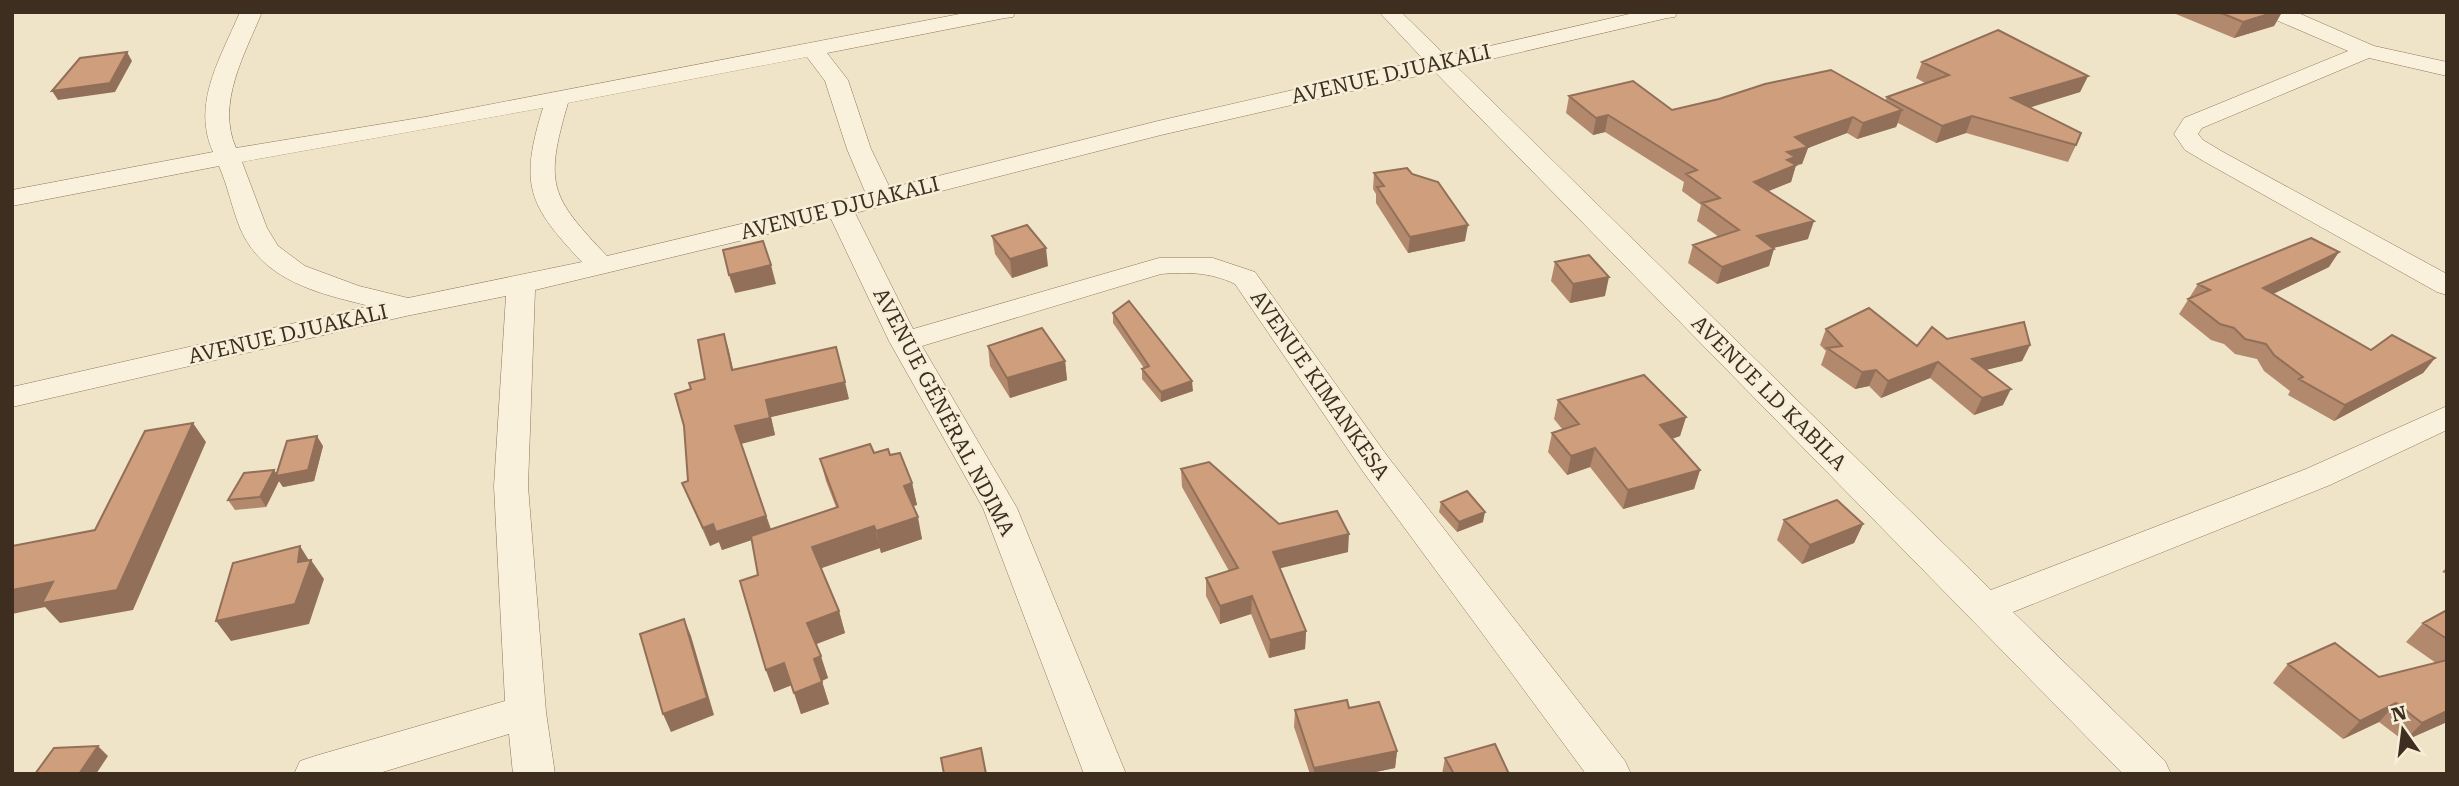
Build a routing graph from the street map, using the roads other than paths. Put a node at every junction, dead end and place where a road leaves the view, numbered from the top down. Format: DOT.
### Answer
graph roads {
  1 [pos="251,12"];
  2 [pos="1005,12"];
  3 [pos="1389,12"];
  4 [pos="1667,12"];
  5 [pos="2277,12"];
  6 [pos="811,49"];
  7 [pos="2367,51"];
  8 [pos="1438,63"];
  9 [pos="2447,69"];
  10 [pos="558,97"];
  11 [pos="229,157"];
  12 [pos="12,198"];
  13 [pos="880,198"];
  14 [pos="840,209"];
  15 [pos="601,266"];
  16 [pos="521,285"];
  17 [pos="2447,286"];
  18 [pos="406,307"];
  19 [pos="904,341"];
  20 [pos="12,397"];
  21 [pos="2447,417"];
  22 [pos="1985,608"];
  23 [pos="526,712"];
  24 [pos="315,774"];
  25 [pos="534,774"];
  26 [pos="1105,774"];
  27 [pos="1610,774"];
  28 [pos="2151,774"];
  1 -- 11 [label="street"];
  2 -- 6 [label="street"];
  3 -- 8 [label="street, AVENUE LD KABILA"];
  4 -- 8 [label="street, AVENUE DJUAKALI"];
  5 -- 7 [label="street"];
  6 -- 10 [label="street"];
  6 -- 13 [label="street"];
  7 -- 9 [label="street"];
  7 -- 17 [label="street"];
  8 -- 13 [label="street, AVENUE DJUAKALI"];
  8 -- 22 [label="street, AVENUE LD KABILA"];
  10 -- 11 [label="street"];
  10 -- 15 [label="street"];
  11 -- 12 [label="street"];
  11 -- 18 [label="street"];
  13 -- 14 [label="street, AVENUE DJUAKALI"];
  14 -- 15 [label="street, AVENUE DJUAKALI"];
  14 -- 19 [label="street, AVENUE GÉNÉRAL NDIMA"];
  15 -- 16 [label="street, AVENUE DJUAKALI"];
  16 -- 18 [label="street, AVENUE DJUAKALI"];
  16 -- 23 [label="street"];
  18 -- 20 [label="street, AVENUE DJUAKALI"];
  19 -- 26 [label="street, AVENUE GÉNÉRAL NDIMA"];
  19 -- 27 [label="street, AVENUE KIMANKESA"];
  21 -- 22 [label="street"];
  22 -- 28 [label="street, AVENUE LD KABILA"];
  23 -- 24 [label="street"];
  23 -- 25 [label="street"];
}
